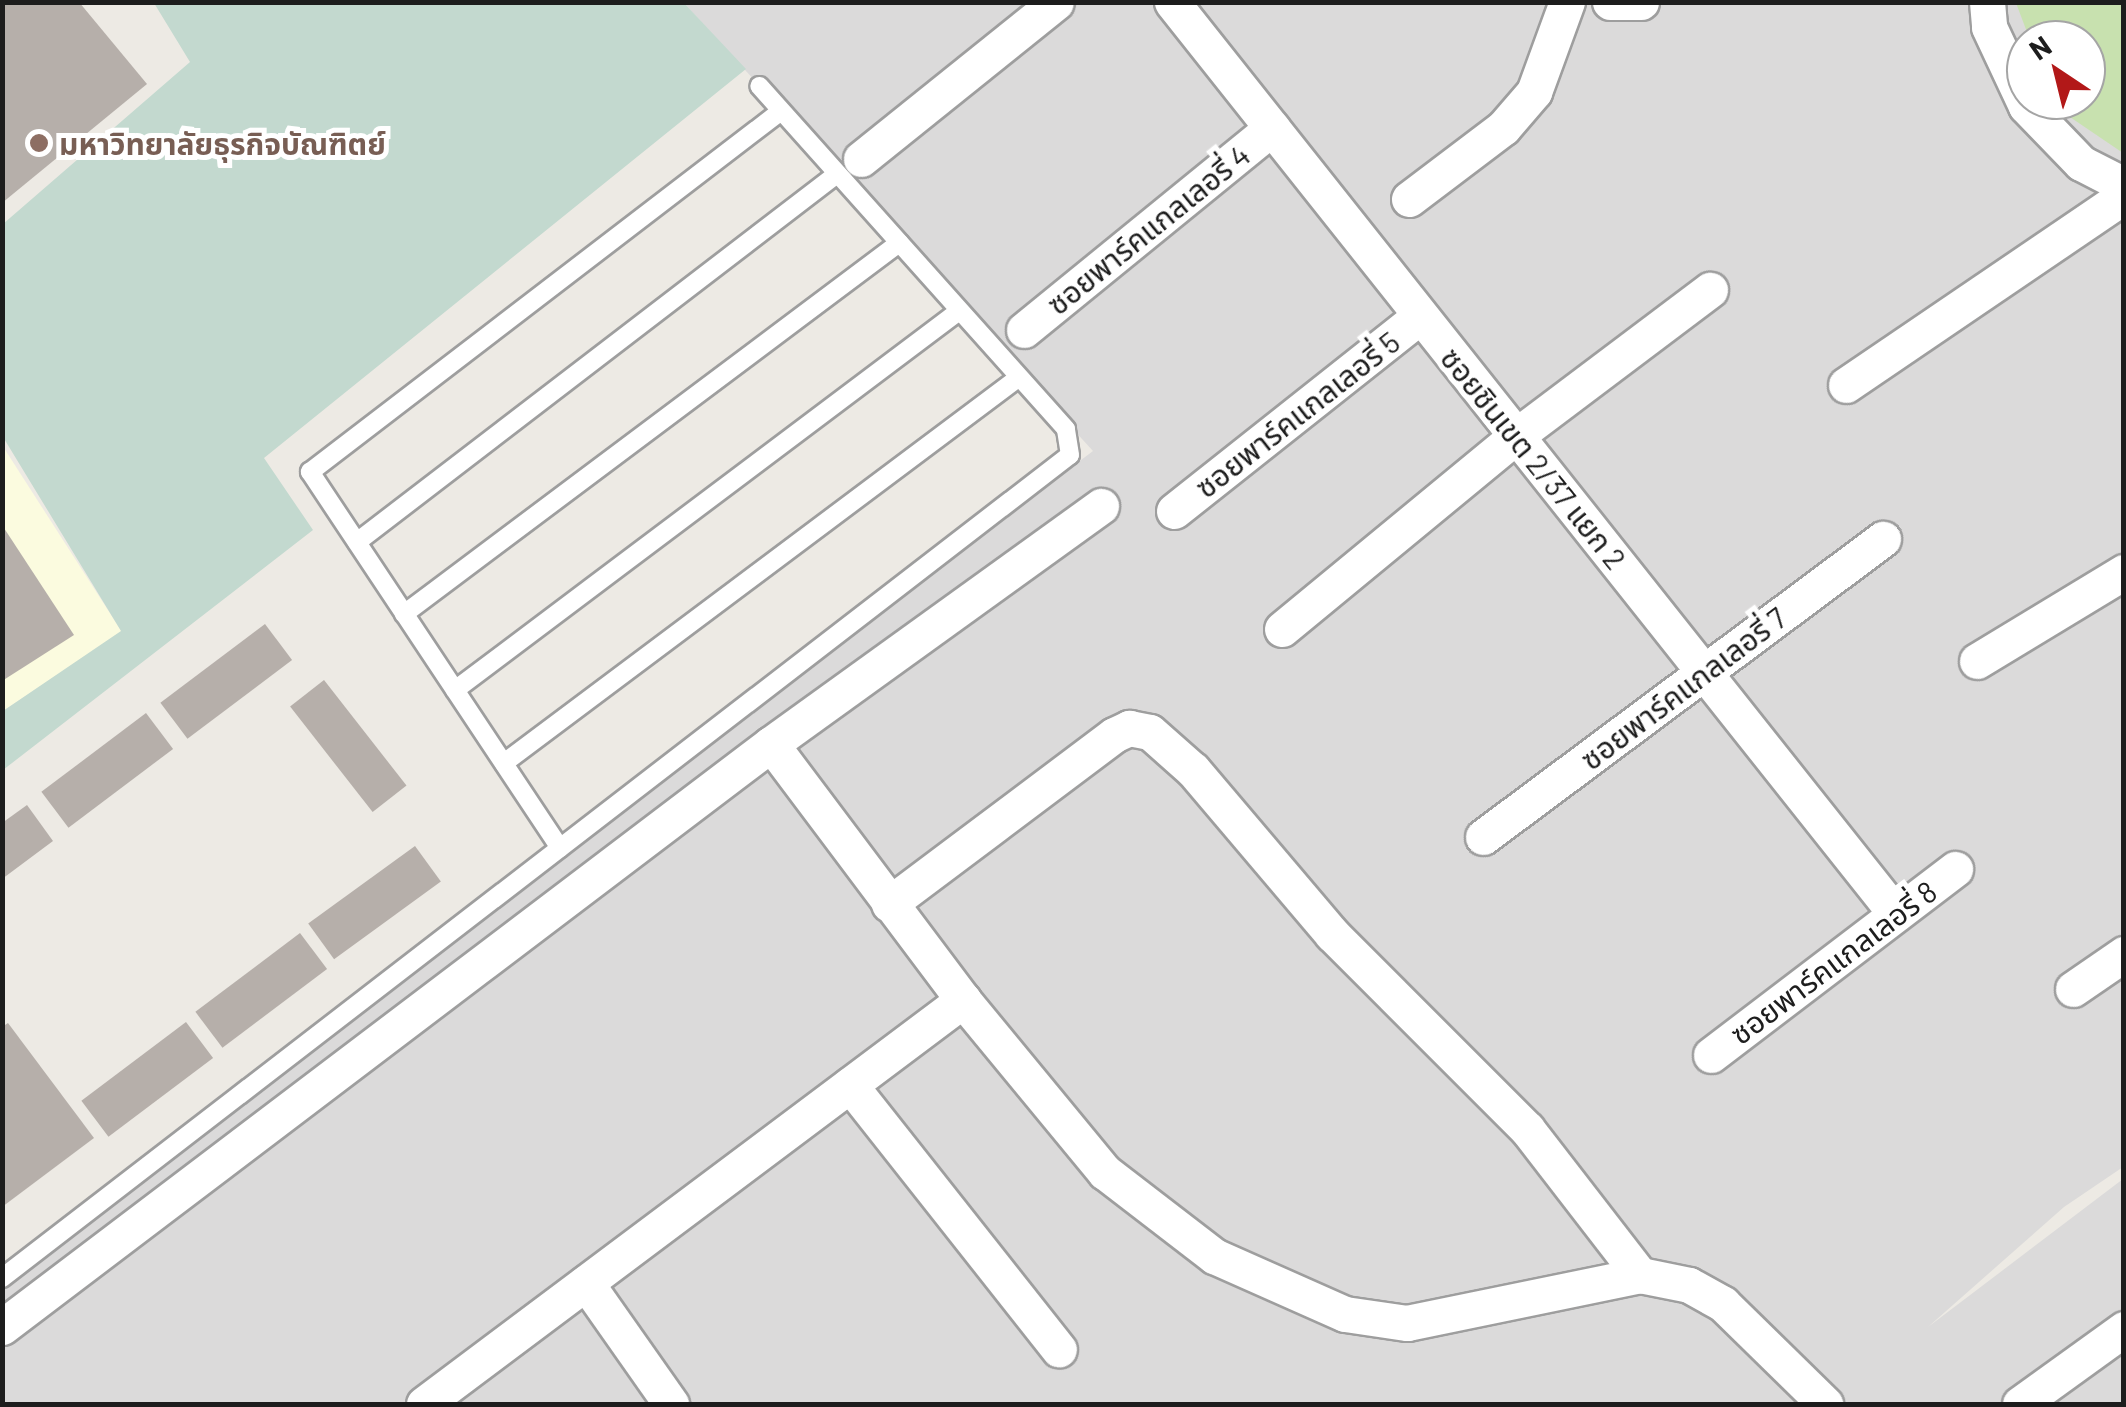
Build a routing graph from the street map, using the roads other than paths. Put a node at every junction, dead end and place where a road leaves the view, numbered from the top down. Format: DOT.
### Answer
graph roads {
  1 [pos="1056,2"];
  2 [pos="1172,2"];
  3 [pos="1566,2"];
  4 [pos="1610,2"];
  5 [pos="1641,2"];
  6 [pos="1987,2"];
  7 [pos="759,86"];
  8 [pos="781,111"];
  9 [pos="1272,128"];
  10 [pos="849,167"];
  11 [pos="2124,184"];
  12 [pos="2124,196"];
  13 [pos="1408,199"];
  14 [pos="899,243"];
  15 [pos="1710,290"];
  16 [pos="959,311"];
  17 [pos="1420,316"];
  18 [pos="1024,330"];
  19 [pos="1018,378"];
  20 [pos="1846,384"];
  21 [pos="1516,436"];
  22 [pos="1101,506"];
  23 [pos="1174,511"];
  24 [pos="1883,539"];
  25 [pos="357,542"];
  26 [pos="2124,572"];
  27 [pos="404,614"];
  28 [pos="1282,629"];
  29 [pos="1976,661"];
  30 [pos="1706,671"];
  31 [pos="454,690"];
  32 [pos="771,744"];
  33 [pos="504,763"];
  34 [pos="1483,837"];
  35 [pos="560,848"];
  36 [pos="1955,869"];
  37 [pos="889,904"];
  38 [pos="1896,914"];
  39 [pos="2124,954"];
  40 [pos="2073,989"];
  41 [pos="963,1000"];
  42 [pos="1711,1055"];
  43 [pos="850,1085"];
  44 [pos="1640,1275"];
  45 [pos="2,1278"];
  46 [pos="586,1283"];
  47 [pos="2,1327"];
  48 [pos="2124,1329"];
  49 [pos="1059,1350"];
  50 [pos="424,1404"];
  51 [pos="671,1404"];
  52 [pos="1825,1404"];
  53 [pos="2020,1404"];
  1 -- 10 [label="street"];
  2 -- 9 [label="street, ซอยชินเขต 2/37 แยก 2"];
  3 -- 13 [label="street"];
  4 -- 5 [label="street"];
  6 -- 11 [label="street"];
  7 -- 8 [label="lane"];
  8 -- 10 [label="lane"];
  8 -- 25 [label="lane"];
  9 -- 17 [label="street, ซอยชินเขต 2/37 แยก 2"];
  9 -- 18 [label="street, ซอยพาร์คแกลเลอรี่ 4"];
  10 -- 14 [label="lane"];
  10 -- 25 [label="lane"];
  12 -- 20 [label="street"];
  14 -- 16 [label="lane"];
  14 -- 27 [label="lane"];
  15 -- 21 [label="street"];
  16 -- 19 [label="lane"];
  16 -- 31 [label="lane"];
  17 -- 21 [label="street, ซอยชินเขต 2/37 แยก 2"];
  17 -- 23 [label="street, ซอยพาร์คแกลเลอรี่ 5"];
  19 -- 33 [label="lane"];
  19 -- 35 [label="lane"];
  21 -- 28 [label="street"];
  21 -- 30 [label="street, ซอยชินเขต 2/37 แยก 2"];
  22 -- 32 [label="street"];
  24 -- 30 [label="street, ซอยพาร์คแกลเลอรี่ 7"];
  25 -- 27 [label="lane"];
  26 -- 29 [label="street"];
  27 -- 31 [label="lane"];
  30 -- 34 [label="street, ซอยพาร์คแกลเลอรี่ 7"];
  30 -- 38 [label="street, ซอยชินเขต 2/37 แยก 2"];
  31 -- 33 [label="lane"];
  32 -- 37 [label="street"];
  32 -- 47 [label="street"];
  33 -- 35 [label="lane"];
  35 -- 45 [label="lane"];
  36 -- 38 [label="street, ซอยพาร์คแกลเลอรี่ 8"];
  37 -- 41 [label="street"];
  37 -- 44 [label="street"];
  38 -- 42 [label="street, ซอยพาร์คแกลเลอรี่ 8"];
  39 -- 40 [label="street"];
  41 -- 43 [label="street"];
  41 -- 44 [label="street"];
  43 -- 46 [label="street"];
  43 -- 49 [label="street"];
  44 -- 52 [label="street"];
  46 -- 50 [label="street"];
  46 -- 51 [label="street"];
  48 -- 53 [label="street"];
}
